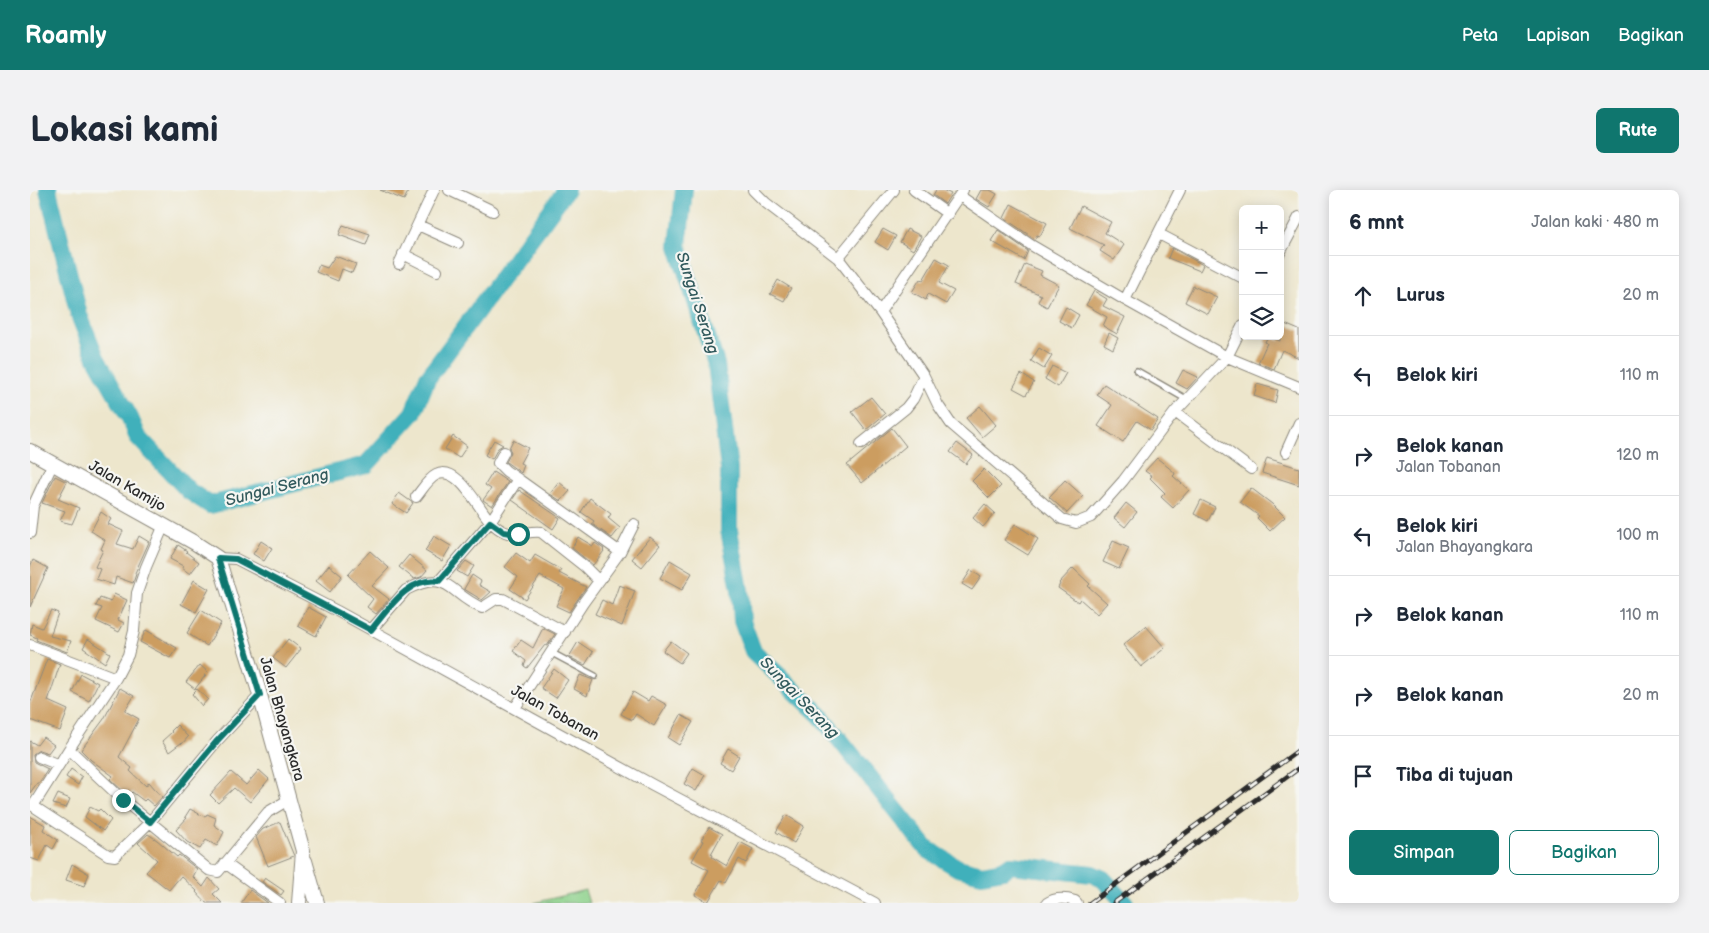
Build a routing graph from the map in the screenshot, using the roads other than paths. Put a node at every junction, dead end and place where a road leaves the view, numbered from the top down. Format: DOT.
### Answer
graph roads {
  1 [pos="434,190"];
  2 [pos="449,190"];
  3 [pos="753,190"];
  4 [pos="894,190"];
  5 [pos="914,190"];
  6 [pos="1180,190"];
  7 [pos="962,193"];
  8 [pos="493,211"];
  9 [pos="948,214"];
  10 [pos="1299,217"];
  11 [pos="418,225"];
  12 [pos="1159,234"];
  13 [pos="458,243"];
  14 [pos="1282,250"];
  15 [pos="403,254"];
  16 [pos="838,258"];
  17 [pos="399,264"];
  18 [pos="436,271"];
  19 [pos="1239,276"];
  20 [pos="1125,300"];
  21 [pos="880,312"];
  22 [pos="1239,333"];
  23 [pos="1227,357"];
  24 [pos="1137,371"];
  25 [pos="924,376"];
  26 [pos="1299,387"];
  27 [pos="1186,399"];
  28 [pos="1175,412"];
  29 [pos="1299,423"];
  30 [pos="861,444"];
  31 [pos="30,451"];
  32 [pos="504,452"];
  33 [pos="1286,452"];
  34 [pos="54,463"];
  35 [pos="1251,470"];
  36 [pos="518,479"];
  37 [pos="416,497"];
  38 [pos="490,522"];
  39 [pos="634,524"];
  40 [pos="164,525"];
  41 [pos="30,533"];
  42 [pos="620,552"];
  43 [pos="212,554"];
  44 [pos="439,581"];
  45 [pos="599,581"];
  46 [pos="371,630"];
  47 [pos="565,632"];
  48 [pos="30,645"];
  49 [pos="552,653"];
  50 [pos="595,676"];
  51 [pos="116,678"];
  52 [pos="260,695"];
  53 [pos="515,708"];
  54 [pos="69,749"];
  55 [pos="38,757"];
  56 [pos="59,765"];
  57 [pos="288,800"];
  58 [pos="32,808"];
  59 [pos="150,822"];
  60 [pos="302,851"];
  61 [pos="225,863"];
  62 [pos="280,903"];
  63 [pos="299,903"];
  64 [pos="317,903"];
  65 [pos="875,903"];
  66 [pos="1047,903"];
  67 [pos="1077,903"];
  1 -- 11 [label="street"];
  2 -- 8 [label="street"];
  3 -- 16 [label="street"];
  4 -- 16 [label="street"];
  5 -- 9 [label="street"];
  6 -- 12 [label="street"];
  7 -- 9 [label="street"];
  7 -- 20 [label="street"];
  9 -- 21 [label="street"];
  10 -- 14 [label="street"];
  11 -- 13 [label="street"];
  11 -- 15 [label="street"];
  12 -- 19 [label="street"];
  12 -- 20 [label="street"];
  15 -- 17 [label="street"];
  15 -- 18 [label="street"];
  16 -- 21 [label="street"];
  20 -- 23 [label="street"];
  21 -- 25 [label="street"];
  22 -- 23 [label="street"];
  23 -- 26 [label="street"];
  23 -- 27 [label="street"];
  24 -- 27 [label="lane"];
  25 -- 28 [label="street"];
  25 -- 30 [label="street"];
  27 -- 28 [label="street"];
  28 -- 35 [label="street"];
  29 -- 33 [label="street"];
  31 -- 34 [label="main road, Jalan Kamijo"];
  32 -- 36 [label="street"];
  34 -- 40 [label="main road, Jalan Kamijo"];
  34 -- 41 [label="street"];
  36 -- 38 [label="street"];
  36 -- 42 [label="street"];
  37 -- 38 [label="street"];
  38 -- 44 [label="street"];
  38 -- 45 [label="street"];
  39 -- 42 [label="street"];
  40 -- 43 [label="main road, Jalan Kamijo"];
  40 -- 51 [label="street"];
  42 -- 45 [label="street"];
  43 -- 46 [label="street, Jalan Tobanan"];
  43 -- 52 [label="main road, Jalan Bhayangkara"];
  44 -- 46 [label="street"];
  44 -- 47 [label="street"];
  45 -- 47 [label="street"];
  46 -- 53 [label="street, Jalan Tobanan"];
  47 -- 49 [label="street"];
  48 -- 51 [label="street"];
  49 -- 50 [label="lane"];
  49 -- 53 [label="street"];
  51 -- 54 [label="street"];
  52 -- 57 [label="main road, Jalan Bhayangkara"];
  52 -- 59 [label="street"];
  53 -- 65 [label="street, Jalan Tobanan"];
  54 -- 56 [label="street"];
  54 -- 59 [label="street"];
  55 -- 56 [label="street"];
  56 -- 58 [label="street"];
  57 -- 60 [label="main road, Jalan Bhayangkara"];
  57 -- 61 [label="street"];
  58 -- 59 [label="street"];
  59 -- 61 [label="street"];
  60 -- 63 [label="main road, Jalan Bhayangkara"];
  60 -- 64 [label="main road"];
  61 -- 62 [label="street"];
  66 -- 67 [label="street"];
}
